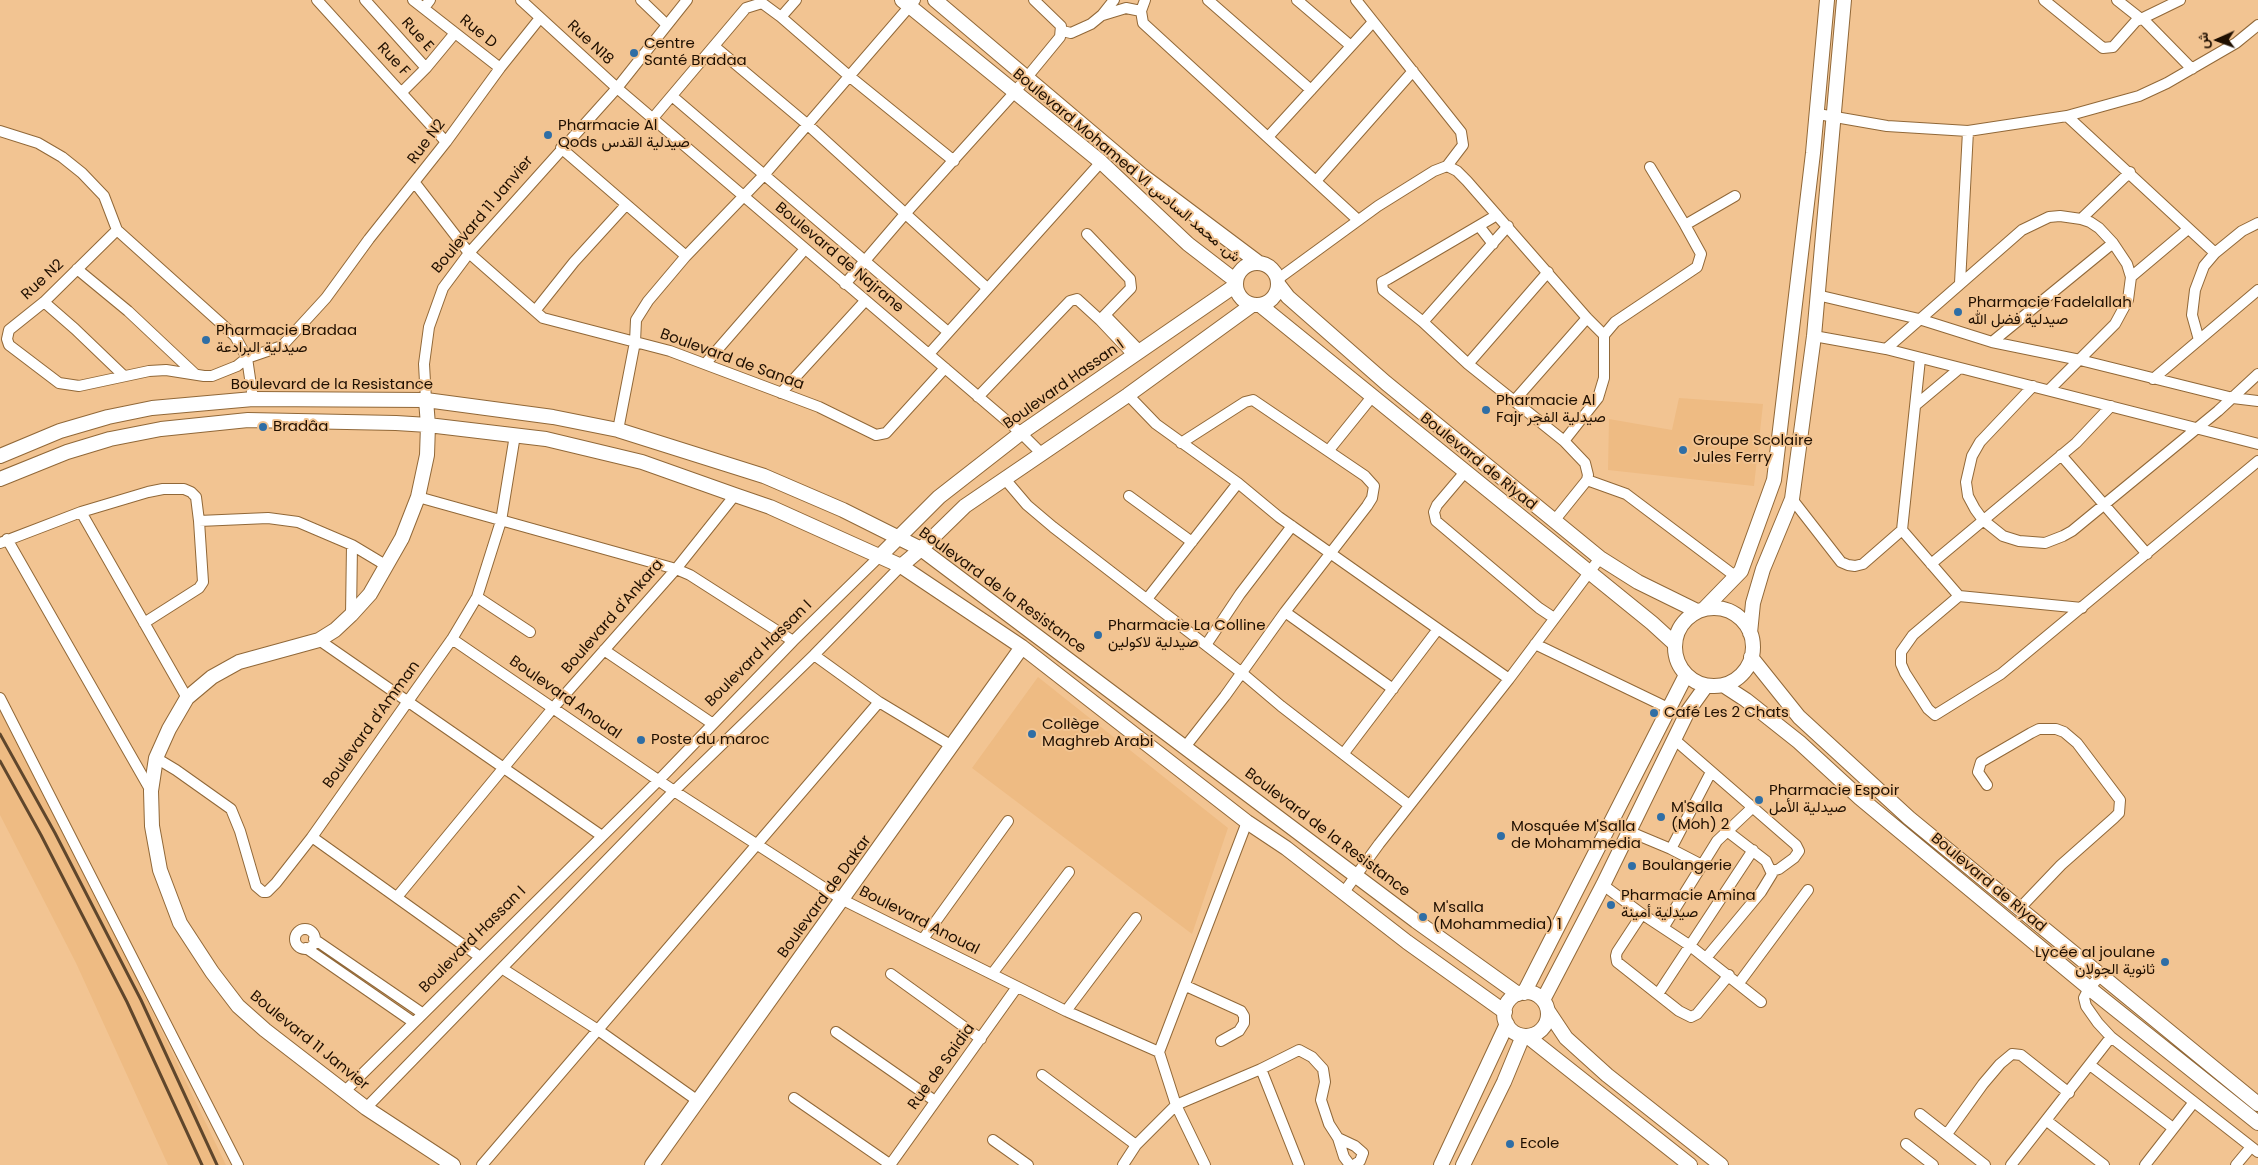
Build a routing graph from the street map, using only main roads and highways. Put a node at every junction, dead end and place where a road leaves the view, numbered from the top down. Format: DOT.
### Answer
graph roads {
  1 [pos="935,0"];
  2 [pos="1827,0"];
  3 [pos="1844,0"];
  4 [pos="909,2"];
  5 [pos="1813,153"];
  6 [pos="1829,156"];
  7 [pos="1259,263"];
  8 [pos="1278,282"];
  9 [pos="1236,283"];
  10 [pos="1256,305"];
  11 [pos="426,400"];
  12 [pos="428,425"];
  13 [pos="0,456"];
  14 [pos="0,479"];
  15 [pos="899,538"];
  16 [pos="921,549"];
  17 [pos="880,556"];
  18 [pos="901,566"];
  19 [pos="1700,610"];
  20 [pos="1750,633"];
  21 [pos="1674,644"];
  22 [pos="1022,647"];
  23 [pos="1751,657"];
  24 [pos="1686,675"];
  25 [pos="1723,685"];
  26 [pos="1706,686"];
  27 [pos="1521,993"];
  28 [pos="1545,1005"];
  29 [pos="1506,1018"];
  30 [pos="1525,1036"];
  31 [pos="2258,1104"];
  32 [pos="2258,1123"];
  33 [pos="453,1165"];
  34 [pos="652,1165"];
  35 [pos="1442,1165"];
  36 [pos="1464,1165"];
  37 [pos="1690,1165"];
  38 [pos="1721,1165"];
  1 -- 7 [label="main road, Boulevard Mohamed VI ش. محمد السادس"];
  2 -- 5 [label="main road"];
  3 -- 6 [label="main road"];
  4 -- 9 [label="main road, Boulevard Mohamed VI ش. محمد السادس"];
  5 -- 6 [label="main road"];
  5 -- 19 [label="main road"];
  6 -- 20 [label="main road"];
  7 -- 8 [label="main road"];
  7 -- 9 [label="main road"];
  8 -- 10 [label="main road"];
  8 -- 19 [label="main road, Boulevard de Riyad"];
  9 -- 10 [label="main road"];
  9 -- 15 [label="main road, Boulevard Hassan I"];
  10 -- 16 [label="main road"];
  10 -- 21 [label="main road, Boulevard de Riyad"];
  11 -- 12 [label="main road, Boulevard 11 Janvier"];
  11 -- 13 [label="main road, Boulevard de la Resistance"];
  11 -- 15 [label="main road, Boulevard de la Resistance"];
  12 -- 14 [label="main road"];
  12 -- 17 [label="main road"];
  12 -- 33 [label="main road, Boulevard 11 Janvier"];
  15 -- 16 [label="main road, Boulevard de la Resistance"];
  15 -- 17 [label="main road, Boulevard Hassan I"];
  16 -- 18 [label="main road"];
  16 -- 27 [label="main road, Boulevard de la Resistance"];
  17 -- 18 [label="main road"];
  18 -- 22 [label="main road"];
  19 -- 20 [label="main road"];
  19 -- 21 [label="main road"];
  20 -- 23 [label="main road"];
  21 -- 24 [label="main road"];
  22 -- 29 [label="main road"];
  22 -- 34 [label="main road, Boulevard de Dakar"];
  23 -- 25 [label="main road"];
  23 -- 31 [label="main road, Boulevard de Riyad"];
  24 -- 26 [label="main road"];
  24 -- 27 [label="main road"];
  25 -- 26 [label="main road"];
  25 -- 32 [label="main road, Boulevard de Riyad"];
  26 -- 28 [label="main road"];
  27 -- 28 [label="main road"];
  27 -- 29 [label="main road"];
  28 -- 30 [label="main road"];
  28 -- 38 [label="main road"];
  29 -- 30 [label="main road"];
  29 -- 35 [label="main road"];
  30 -- 36 [label="main road"];
  30 -- 37 [label="main road"];
}
